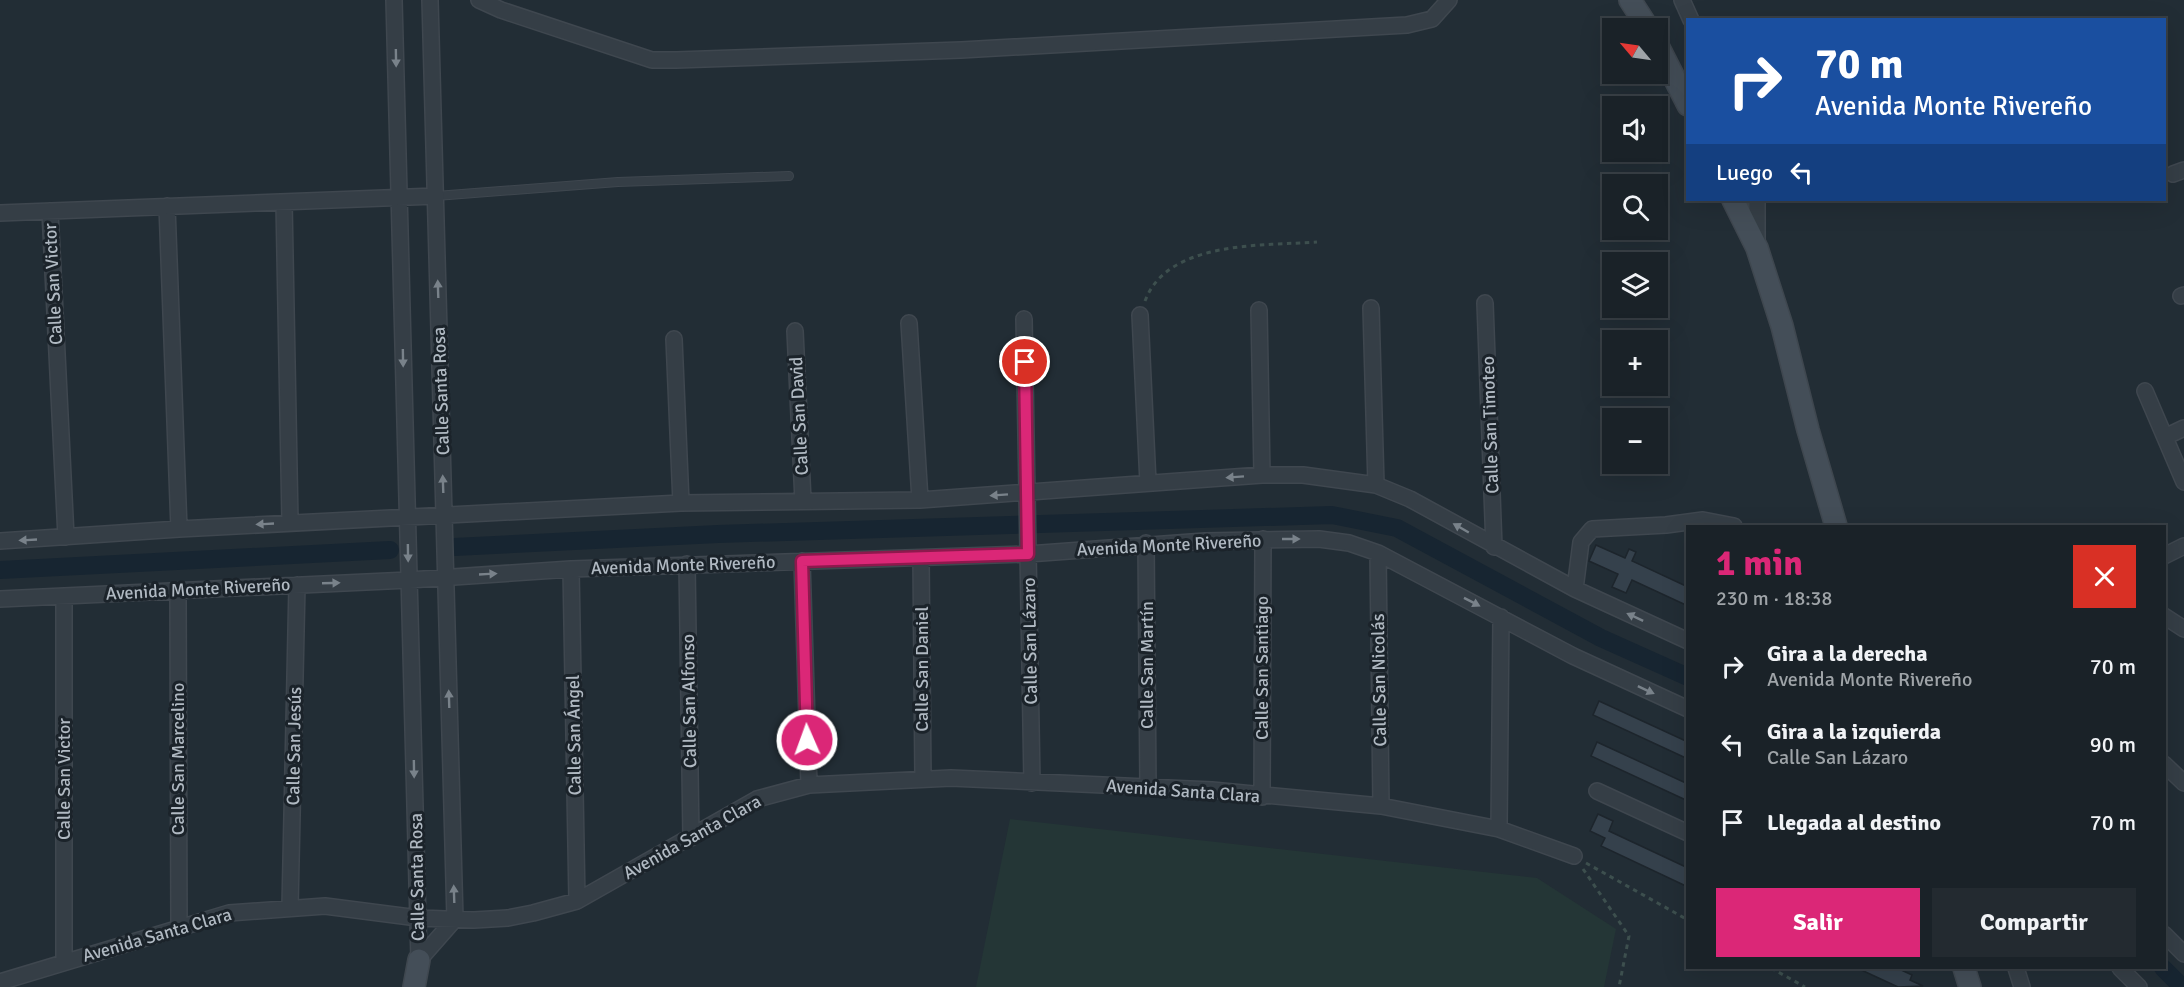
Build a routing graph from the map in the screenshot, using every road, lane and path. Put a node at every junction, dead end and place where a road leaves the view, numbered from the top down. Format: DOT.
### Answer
graph roads {
  1 [pos="394,0"];
  2 [pos="430,0"];
  3 [pos="479,0"];
  4 [pos="1449,0"];
  5 [pos="1630,0"];
  6 [pos="1682,0"];
  7 [pos="1642,18"];
  8 [pos="1689,18"];
  9 [pos="1668,66"];
  10 [pos="1686,101"];
  11 [pos="789,176"];
  12 [pos="436,196"];
  13 [pos="399,197"];
  14 [pos="1734,201"];
  15 [pos="1757,201"];
  16 [pos="284,202"];
  17 [pos="166,206"];
  18 [pos="50,211"];
  19 [pos="0,213"];
  20 [pos="1317,242"];
  21 [pos="1757,248"];
  22 [pos="1485,303"];
  23 [pos="1371,308"];
  24 [pos="1259,310"];
  25 [pos="1140,315"];
  26 [pos="1024,319"];
  27 [pos="909,323"];
  28 [pos="795,331"];
  29 [pos="674,339"];
  30 [pos="2145,391"];
  31 [pos="2184,428"];
  32 [pos="2165,437"];
  33 [pos="1262,475"];
  34 [pos="2184,482"];
  35 [pos="1148,483"];
  36 [pos="1376,485"];
  37 [pos="1027,494"];
  38 [pos="920,500"];
  39 [pos="803,501"];
  40 [pos="681,503"];
  41 [pos="444,515"];
  42 [pos="407,517"];
  43 [pos="290,522"];
  44 [pos="1729,525"];
  45 [pos="1836,525"];
  46 [pos="179,529"];
  47 [pos="66,537"];
  48 [pos="1263,539"];
  49 [pos="0,541"];
  50 [pos="1146,543"];
  51 [pos="2184,546"];
  52 [pos="1494,547"];
  53 [pos="1028,553"];
  54 [pos="1378,553"];
  55 [pos="2166,555"];
  56 [pos="921,558"];
  57 [pos="802,561"];
  58 [pos="687,564"];
  59 [pos="570,569"];
  60 [pos="445,576"];
  61 [pos="409,580"];
  62 [pos="297,585"];
  63 [pos="1575,589"];
  64 [pos="178,591"];
  65 [pos="64,596"];
  66 [pos="0,599"];
  67 [pos="2166,616"];
  68 [pos="1501,617"];
  69 [pos="2184,629"];
  70 [pos="1686,640"];
  71 [pos="1686,708"];
  72 [pos="2166,766"];
  73 [pos="923,779"];
  74 [pos="1032,783"];
  75 [pos="2184,783"];
  76 [pos="809,785"];
  77 [pos="1148,787"];
  78 [pos="1597,791"];
  79 [pos="1262,796"];
  80 [pos="1381,806"];
  81 [pos="1499,829"];
  82 [pos="1686,832"];
  83 [pos="691,838"];
  84 [pos="1574,856"];
  85 [pos="577,901"];
  86 [pos="290,907"];
  87 [pos="418,918"];
  88 [pos="454,919"];
  89 [pos="1686,920"];
  90 [pos="179,928"];
  91 [pos="2166,936"];
  92 [pos="2184,954"];
  93 [pos="419,960"];
  94 [pos="64,962"];
  95 [pos="1773,969"];
  96 [pos="1964,969"];
  97 [pos="2016,969"];
  98 [pos="2121,969"];
  99 [pos="0,982"];
  100 [pos="414,987"];
  101 [pos="1619,987"];
  102 [pos="1805,987"];
  103 [pos="1970,987"];
  104 [pos="2022,987"];
  105 [pos="2139,987"];
  1 -- 13 [label="street, Calle Santa Rosa, one-way"];
  2 -- 12 [label="street, Calle Santa Rosa"];
  3 -- 4 [label="street"];
  5 -- 7 [label="main road"];
  6 -- 8 [label="street"];
  9 -- 10 [label="main road"];
  11 -- 12 [label="lane"];
  12 -- 13 [label="street"];
  41 -- 12 [label="street, Calle Santa Rosa, one-way"];
  13 -- 16 [label="street"];
  13 -- 42 [label="street, Calle Santa Rosa, one-way"];
  14 -- 21 [label="main road"];
  15 -- 21 [label="street"];
  16 -- 17 [label="street"];
  16 -- 43 [label="street"];
  17 -- 18 [label="street"];
  17 -- 46 [label="street"];
  18 -- 19 [label="street"];
  18 -- 47 [label="street, Calle San Victor"];
  20 -- 25 [label="path"];
  21 -- 45 [label="main road"];
  22 -- 52 [label="street, Calle San Timoteo"];
  23 -- 36 [label="street"];
  24 -- 33 [label="street"];
  25 -- 35 [label="street"];
  26 -- 37 [label="street, Calle San Lázaro"];
  27 -- 38 [label="street"];
  28 -- 39 [label="street, Calle San David"];
  29 -- 40 [label="street"];
  30 -- 32 [label="street"];
  31 -- 32 [label="street"];
  32 -- 34 [label="street"];
  33 -- 35 [label="street, one-way"];
  33 -- 36 [label="street"];
  35 -- 37 [label="street"];
  52 -- 36 [label="street, one-way"];
  37 -- 38 [label="street, one-way"];
  37 -- 53 [label="street, Calle San Lázaro"];
  38 -- 39 [label="street"];
  39 -- 40 [label="street"];
  40 -- 41 [label="street"];
  41 -- 42 [label="street"];
  41 -- 60 [label="street, Calle Santa Rosa"];
  42 -- 43 [label="street"];
  42 -- 61 [label="street, Calle Santa Rosa, one-way"];
  43 -- 46 [label="street, one-way"];
  44 -- 63 [label="street"];
  46 -- 47 [label="street"];
  47 -- 49 [label="street, one-way"];
  48 -- 50 [label="street, Avenida Monte Rivereño"];
  48 -- 54 [label="street, Avenida Monte Rivereño, one-way"];
  48 -- 79 [label="street, Calle San Santiago"];
  50 -- 53 [label="street, Avenida Monte Rivereño"];
  50 -- 77 [label="street, Calle San Martín"];
  51 -- 55 [label="street"];
  52 -- 63 [label="street"];
  53 -- 56 [label="street, Avenida Monte Rivereño"];
  53 -- 74 [label="street, Calle San Lázaro"];
  54 -- 68 [label="street, Avenida Monte Rivereño, one-way"];
  54 -- 80 [label="street, Calle San Nicolás"];
  56 -- 57 [label="street, Avenida Monte Rivereño"];
  56 -- 73 [label="street, Calle San Daniel"];
  57 -- 58 [label="street, Avenida Monte Rivereño"];
  57 -- 76 [label="street"];
  58 -- 59 [label="street, Avenida Monte Rivereño"];
  58 -- 83 [label="street, Calle San Alfonso"];
  60 -- 59 [label="street, Avenida Monte Rivereño, one-way"];
  59 -- 85 [label="street, Calle San Ángel"];
  60 -- 61 [label="street, Avenida Monte Rivereño"];
  88 -- 60 [label="street, Calle Santa Rosa, one-way"];
  62 -- 61 [label="street, Avenida Monte Rivereño, one-way"];
  61 -- 87 [label="street, Calle Santa Rosa, one-way"];
  62 -- 64 [label="street, Avenida Monte Rivereño"];
  62 -- 86 [label="street, Calle San Jesús"];
  70 -- 63 [label="street, one-way"];
  64 -- 65 [label="street, Avenida Monte Rivereño"];
  64 -- 90 [label="street, Calle San Marcelino"];
  65 -- 66 [label="street, Avenida Monte Rivereño"];
  65 -- 94 [label="street, Calle San Victor"];
  67 -- 69 [label="street"];
  68 -- 71 [label="street, Avenida Monte Rivereño, one-way"];
  68 -- 81 [label="street"];
  72 -- 75 [label="street"];
  73 -- 74 [label="street, Avenida Santa Clara"];
  73 -- 76 [label="street, Avenida Santa Clara"];
  74 -- 77 [label="street, Avenida Santa Clara"];
  76 -- 83 [label="street, Avenida Santa Clara"];
  77 -- 79 [label="street, Avenida Santa Clara"];
  78 -- 82 [label="street"];
  79 -- 80 [label="street, Avenida Santa Clara"];
  80 -- 81 [label="street, Avenida Santa Clara"];
  81 -- 84 [label="street, Avenida Santa Clara"];
  83 -- 85 [label="street, Avenida Santa Clara"];
  84 -- 89 [label="path"];
  84 -- 101 [label="path"];
  85 -- 88 [label="street, Avenida Santa Clara"];
  86 -- 87 [label="street, Avenida Santa Clara"];
  86 -- 90 [label="street, Avenida Santa Clara"];
  87 -- 88 [label="street, Avenida Santa Clara"];
  87 -- 93 [label="street, Calle Santa Rosa"];
  88 -- 93 [label="street, Calle Santa Rosa"];
  90 -- 94 [label="street, Avenida Santa Clara"];
  91 -- 92 [label="street"];
  93 -- 100 [label="main road"];
  94 -- 99 [label="street, Avenida Santa Clara"];
  95 -- 102 [label="path"];
  96 -- 103 [label="main road"];
  97 -- 104 [label="street"];
  98 -- 105 [label="street"];
}
